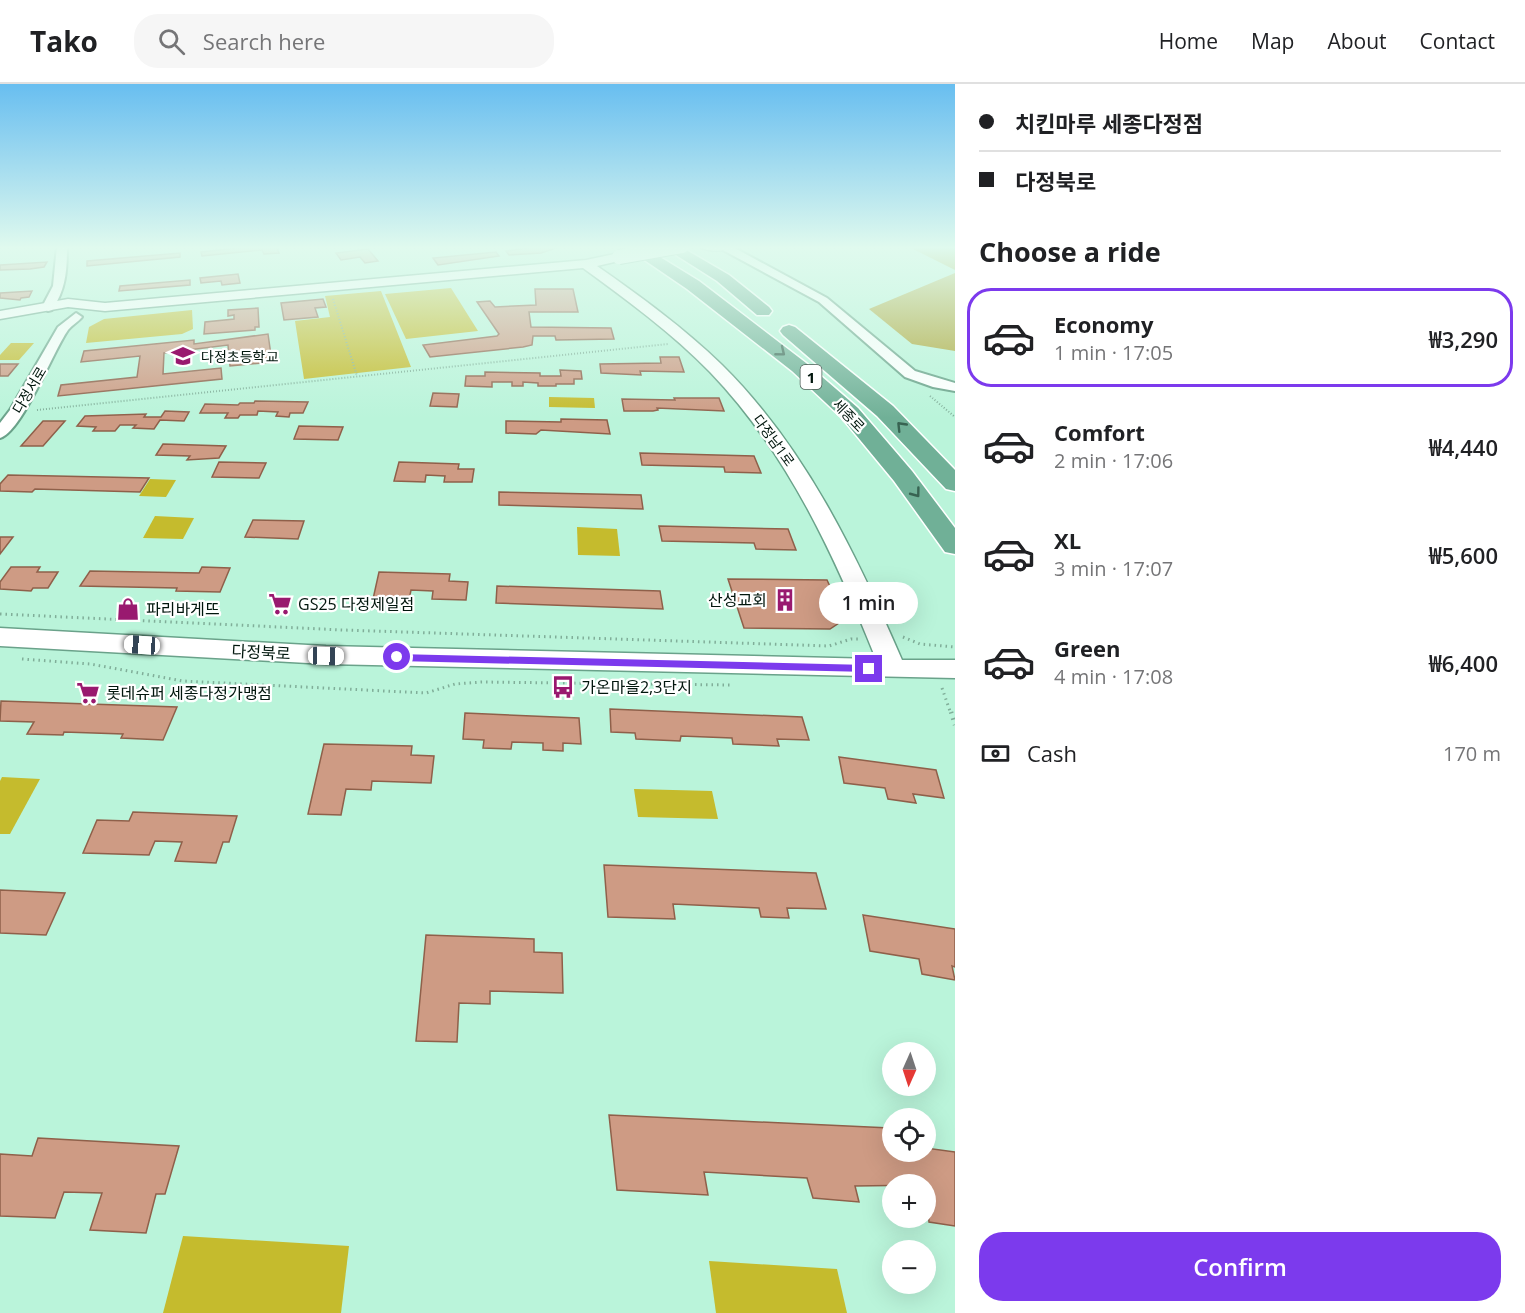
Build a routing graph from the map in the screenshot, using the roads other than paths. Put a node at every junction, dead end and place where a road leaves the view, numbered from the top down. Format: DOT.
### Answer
graph roads {
  1 [pos="53,303"];
  2 [pos="73,303"];
  3 [pos="148,303"];
  4 [pos="640,303"];
  5 [pos="719,303"];
  6 [pos="750,303"];
  7 [pos="754,303"];
  8 [pos="827,303"];
  9 [pos="80,311"];
  10 [pos="46,316"];
  11 [pos="0,317"];
  12 [pos="776,321"];
  13 [pos="54,345"];
  14 [pos="955,387"];
  15 [pos="0,433"];
  16 [pos="955,484"];
  17 [pos="955,546"];
  18 [pos="6,647"];
  19 [pos="944,668"];
  20 [pos="892,669"];
  1 -- 10 [label="street"];
  2 -- 9 [label="street"];
  3 -- 9 [label="street"];
  4 -- 20 [label="street, 다정남1로"];
  5 -- 17 [label="highway, 세종로 / 1, one-way"];
  6 -- 12 [label="highway, 세종로 / 1"];
  7 -- 12 [label="highway"];
  8 -- 14 [label="street"];
  9 -- 10 [label="street"];
  9 -- 13 [label="street, 다정서로"];
  10 -- 11 [label="street"];
  10 -- 13 [label="street"];
  16 -- 12 [label="highway, 세종로 / 1, one-way"];
  13 -- 15 [label="street, 다정서로"];
  18 -- 20 [label="street, 다정북로"];
  19 -- 20 [label="street, 다정북로"];
}
